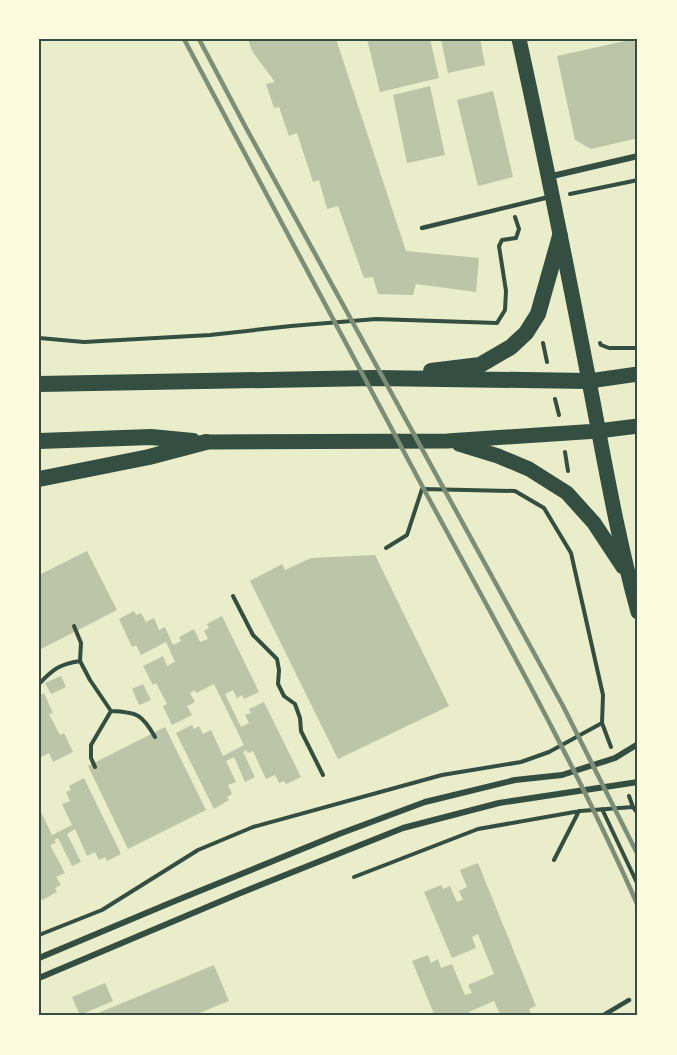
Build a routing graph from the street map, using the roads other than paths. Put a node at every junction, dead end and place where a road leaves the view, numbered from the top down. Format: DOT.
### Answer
graph roads {
  1 [pos="519,39"];
  2 [pos="638,156"];
  3 [pos="548,177"];
  4 [pos="559,196"];
  5 [pos="422,228"];
  6 [pos="560,236"];
  7 [pos="638,374"];
  8 [pos="374,378"];
  9 [pos="589,381"];
  10 [pos="39,384"];
  11 [pos="638,426"];
  12 [pos="598,431"];
  13 [pos="39,441"];
  14 [pos="447,441"];
  15 [pos="206,442"];
  16 [pos="39,479"];
  17 [pos="628,574"];
  18 [pos="638,612"];
  19 [pos="638,744"];
  20 [pos="638,782"];
  21 [pos="39,958"];
  22 [pos="39,978"];
  23 [pos="629,1000"];
  24 [pos="602,1016"];
  1 -- 3 [label="main road"];
  2 -- 3 [label="street"];
  3 -- 4 [label="main road"];
  4 -- 5 [label="lane"];
  4 -- 6 [label="main road"];
  6 -- 8 [label="highway"];
  6 -- 9 [label="main road"];
  7 -- 9 [label="main road"];
  8 -- 9 [label="highway"];
  8 -- 10 [label="highway"];
  9 -- 12 [label="main road"];
  11 -- 12 [label="main road"];
  12 -- 14 [label="main road"];
  12 -- 17 [label="main road"];
  13 -- 15 [label="highway"];
  14 -- 15 [label="main road"];
  14 -- 17 [label="main road"];
  15 -- 16 [label="highway"];
  17 -- 18 [label="main road"];
  19 -- 21 [label="street"];
  20 -- 22 [label="street"];
  23 -- 24 [label="lane"];
}
